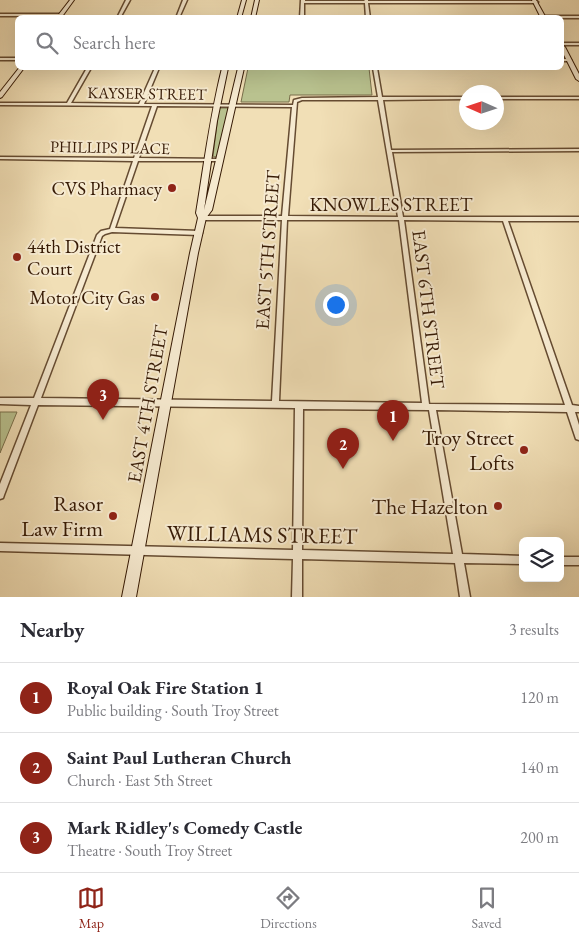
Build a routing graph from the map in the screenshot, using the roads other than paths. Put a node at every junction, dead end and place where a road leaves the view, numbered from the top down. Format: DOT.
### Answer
graph roads {
  1 [pos="72,0"];
  2 [pos="128,0"];
  3 [pos="185,0"];
  4 [pos="244,0"];
  5 [pos="257,0"];
  6 [pos="303,1"];
  7 [pos="366,1"];
  8 [pos="535,1"];
  9 [pos="0,15"];
  10 [pos="15,15"];
  11 [pos="60,15"];
  12 [pos="120,15"];
  13 [pos="179,15"];
  14 [pos="240,15"];
  15 [pos="254,15"];
  16 [pos="302,15"];
  17 [pos="368,15"];
  18 [pos="543,15"];
  19 [pos="564,17"];
  20 [pos="579,17"];
  21 [pos="579,44"];
  22 [pos="564,46"];
  23 [pos="564,50"];
  24 [pos="0,59"];
  25 [pos="15,59"];
  26 [pos="564,60"];
  27 [pos="569,60"];
  28 [pos="19,70"];
  29 [pos="88,70"];
  30 [pos="156,70"];
  31 [pos="224,70"];
  32 [pos="241,70"];
  33 [pos="375,70"];
  34 [pos="578,76"];
  35 [pos="1,94"];
  36 [pos="380,98"];
  37 [pos="459,98"];
  38 [pos="504,98"];
  39 [pos="579,98"];
  40 [pos="0,104"];
  41 [pos="68,104"];
  42 [pos="141,105"];
  43 [pos="155,105"];
  44 [pos="215,106"];
  45 [pos="232,106"];
  46 [pos="294,106"];
  47 [pos="579,150"];
  48 [pos="389,151"];
  49 [pos="0,158"];
  50 [pos="137,160"];
  51 [pos="209,160"];
  52 [pos="220,160"];
  53 [pos="202,218"];
  54 [pos="285,219"];
  55 [pos="401,219"];
  56 [pos="505,219"];
  57 [pos="579,219"];
  58 [pos="112,230"];
  59 [pos="198,234"];
  60 [pos="0,401"];
  61 [pos="36,401"];
  62 [pos="167,403"];
  63 [pos="275,405"];
  64 [pos="299,406"];
  65 [pos="429,407"];
  66 [pos="569,409"];
  67 [pos="579,409"];
  68 [pos="579,436"];
  69 [pos="0,495"];
  70 [pos="0,547"];
  71 [pos="138,550"];
  72 [pos="297,554"];
  73 [pos="459,558"];
  74 [pos="519,560"];
  75 [pos="564,561"];
  76 [pos="579,561"];
  77 [pos="129,597"];
  78 [pos="297,597"];
  79 [pos="465,597"];
  1 -- 11 [label="street"];
  2 -- 12 [label="street"];
  3 -- 13 [label="street"];
  4 -- 14 [label="street"];
  5 -- 15 [label="street"];
  6 -- 7 [label="street"];
  6 -- 16 [label="street"];
  7 -- 8 [label="street"];
  7 -- 17 [label="street"];
  8 -- 18 [label="street"];
  9 -- 10 [label="street"];
  19 -- 20 [label="street"];
  21 -- 22 [label="street"];
  23 -- 27 [label="street"];
  24 -- 25 [label="street"];
  26 -- 27 [label="street"];
  27 -- 34 [label="street"];
  28 -- 35 [label="main road"];
  29 -- 41 [label="street"];
  30 -- 42 [label="street"];
  31 -- 44 [label="street, EAST 4TH STREET"];
  32 -- 45 [label="street, EAST 4TH STREET"];
  33 -- 36 [label="street, EAST 6TH STREET"];
  36 -- 37 [label="street"];
  36 -- 46 [label="street, EAST 5TH STREET"];
  36 -- 48 [label="street, EAST 6TH STREET"];
  38 -- 39 [label="street"];
  40 -- 41 [label="street, KAYSER STREET"];
  41 -- 42 [label="street, KAYSER STREET"];
  42 -- 43 [label="street, KAYSER STREET"];
  43 -- 44 [label="street, KAYSER STREET"];
  43 -- 50 [label="street"];
  44 -- 45 [label="street, KAYSER STREET"];
  44 -- 51 [label="street, EAST 4TH STREET"];
  45 -- 46 [label="street, KAYSER STREET"];
  45 -- 52 [label="street, EAST 4TH STREET"];
  46 -- 54 [label="street, EAST 5TH STREET"];
  47 -- 48 [label="street"];
  48 -- 55 [label="street, EAST 6TH STREET"];
  49 -- 50 [label="street, PHILLIPS PLACE"];
  50 -- 51 [label="street, PHILLIPS PLACE"];
  50 -- 58 [label="street"];
  51 -- 52 [label="street, PHILLIPS PLACE"];
  51 -- 53 [label="street, EAST 4TH STREET"];
  52 -- 53 [label="street, EAST 4TH STREET"];
  53 -- 54 [label="street, KNOWLES STREET"];
  53 -- 59 [label="street, EAST 4TH STREET"];
  54 -- 55 [label="street, KNOWLES STREET"];
  54 -- 63 [label="street, EAST 5TH STREET"];
  55 -- 56 [label="street, KNOWLES STREET"];
  55 -- 65 [label="street, EAST 6TH STREET"];
  56 -- 57 [label="street, KNOWLES STREET"];
  56 -- 66 [label="street"];
  58 -- 59 [label="street"];
  58 -- 61 [label="street"];
  59 -- 62 [label="street, EAST 4TH STREET"];
  60 -- 61 [label="street"];
  61 -- 62 [label="street"];
  61 -- 69 [label="street"];
  62 -- 63 [label="street"];
  62 -- 71 [label="street, EAST 4TH STREET"];
  63 -- 64 [label="street"];
  64 -- 65 [label="street"];
  64 -- 72 [label="street"];
  65 -- 66 [label="street"];
  65 -- 73 [label="street, EAST 6TH STREET"];
  66 -- 67 [label="street"];
  66 -- 68 [label="street"];
  70 -- 71 [label="street, WILLIAMS STREET"];
  71 -- 72 [label="street, WILLIAMS STREET"];
  71 -- 77 [label="main road, EAST 4TH STREET"];
  72 -- 73 [label="street, WILLIAMS STREET"];
  72 -- 78 [label="street"];
  73 -- 74 [label="street, WILLIAMS STREET"];
  73 -- 79 [label="street, EAST 6TH STREET"];
  75 -- 76 [label="street"];
}
